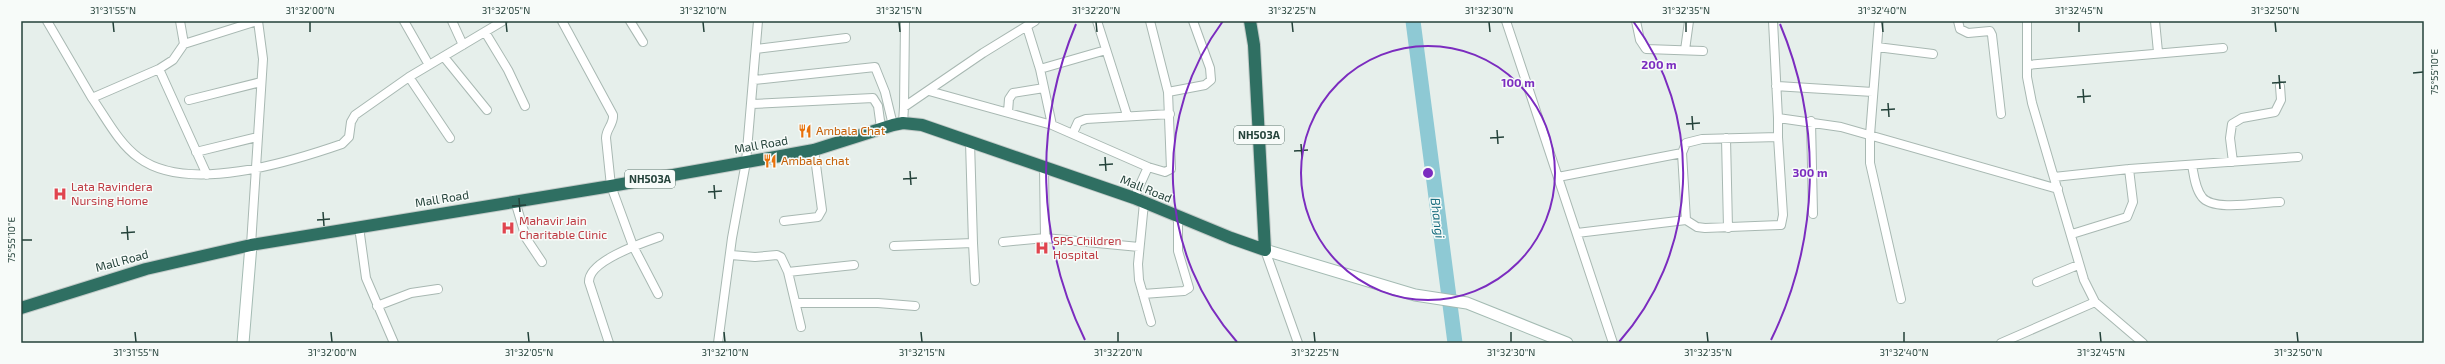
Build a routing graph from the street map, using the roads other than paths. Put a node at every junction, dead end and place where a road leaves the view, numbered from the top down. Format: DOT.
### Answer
graph roads {
  1 [pos="47,21"];
  2 [pos="180,21"];
  3 [pos="257,21"];
  4 [pos="404,21"];
  5 [pos="452,21"];
  6 [pos="503,21"];
  7 [pos="562,21"];
  8 [pos="630,21"];
  9 [pos="758,21"];
  10 [pos="904,21"];
  11 [pos="1035,21"];
  12 [pos="1097,21"];
  13 [pos="1150,21"];
  14 [pos="1192,21"];
  15 [pos="1250,21"];
  16 [pos="1506,21"];
  17 [pos="1636,21"];
  18 [pos="1689,21"];
  19 [pos="1773,21"];
  20 [pos="1880,21"];
  21 [pos="1958,21"];
  22 [pos="2027,21"];
  23 [pos="2155,21"];
  24 [pos="1026,27"];
  25 [pos="485,32"];
  26 [pos="846,38"];
  27 [pos="643,42"];
  28 [pos="184,44"];
  29 [pos="463,45"];
  30 [pos="1877,47"];
  31 [pos="2223,48"];
  32 [pos="756,49"];
  33 [pos="1106,50"];
  34 [pos="1685,50"];
  35 [pos="1703,51"];
  36 [pos="2158,52"];
  37 [pos="1933,54"];
  38 [pos="444,57"];
  39 [pos="429,65"];
  40 [pos="2027,65"];
  41 [pos="159,69"];
  42 [pos="1040,69"];
  43 [pos="409,77"];
  44 [pos="754,80"];
  45 [pos="261,82"];
  46 [pos="1776,86"];
  47 [pos="2280,86"];
  48 [pos="1044,88"];
  49 [pos="929,91"];
  50 [pos="1168,92"];
  51 [pos="1873,92"];
  52 [pos="92,98"];
  53 [pos="189,100"];
  54 [pos="752,104"];
  55 [pos="525,106"];
  56 [pos="904,108"];
  57 [pos="487,110"];
  58 [pos="1008,112"];
  59 [pos="1170,114"];
  60 [pos="2001,114"];
  61 [pos="1127,115"];
  62 [pos="1778,118"];
  63 [pos="1811,122"];
  64 [pos="892,125"];
  65 [pos="1052,125"];
  66 [pos="1073,133"];
  67 [pos="1870,135"];
  68 [pos="257,137"];
  69 [pos="1778,137"];
  70 [pos="450,138"];
  71 [pos="1726,138"];
  72 [pos="970,142"];
  73 [pos="814,150"];
  74 [pos="196,152"];
  75 [pos="1682,153"];
  76 [pos="2298,157"];
  77 [pos="746,162"];
  78 [pos="2233,162"];
  79 [pos="2192,165"];
  80 [pos="1044,167"];
  81 [pos="1148,167"];
  82 [pos="256,168"];
  83 [pos="2128,169"];
  84 [pos="207,176"];
  85 [pos="1558,177"];
  86 [pos="2054,178"];
  87 [pos="611,186"];
  88 [pos="2058,189"];
  89 [pos="515,201"];
  90 [pos="1139,201"];
  91 [pos="2280,202"];
  92 [pos="1813,214"];
  93 [pos="1178,217"];
  94 [pos="1686,220"];
  95 [pos="784,221"];
  96 [pos="359,227"];
  97 [pos="1728,228"];
  98 [pos="1576,233"];
  99 [pos="2072,234"];
  100 [pos="659,237"];
  101 [pos="1045,238"];
  102 [pos="1003,242"];
  103 [pos="973,243"];
  104 [pos="251,244"];
  105 [pos="633,246"];
  106 [pos="894,246"];
  107 [pos="1139,247"];
  108 [pos="1265,250"];
  109 [pos="731,255"];
  110 [pos="542,262"];
  111 [pos="854,265"];
  112 [pos="2078,265"];
  113 [pos="788,272"];
  114 [pos="975,281"];
  115 [pos="2037,282"];
  116 [pos="438,289"];
  117 [pos="658,294"];
  118 [pos="1143,294"];
  119 [pos="1901,299"];
  120 [pos="2095,302"];
  121 [pos="796,303"];
  122 [pos="377,306"];
  123 [pos="915,306"];
  124 [pos="21,308"];
  125 [pos="1151,322"];
  126 [pos="801,327"];
  127 [pos="243,343"];
  128 [pos="394,343"];
  129 [pos="609,343"];
  130 [pos="718,343"];
  131 [pos="1298,343"];
  132 [pos="1567,343"];
  133 [pos="1613,343"];
  134 [pos="2002,343"];
  135 [pos="2143,343"];
  1 -- 52 [label="street"];
  2 -- 28 [label="street"];
  3 -- 28 [label="street"];
  3 -- 45 [label="street"];
  4 -- 39 [label="street"];
  5 -- 29 [label="street"];
  6 -- 25 [label="street"];
  7 -- 87 [label="street"];
  8 -- 27 [label="street"];
  9 -- 32 [label="street"];
  10 -- 56 [label="street"];
  11 -- 24 [label="street"];
  12 -- 33 [label="street"];
  13 -- 50 [label="street"];
  14 -- 50 [label="street"];
  15 -- 108 [label="highway, NH503A"];
  16 -- 85 [label="street"];
  17 -- 34 [label="street"];
  18 -- 34 [label="street"];
  19 -- 46 [label="street"];
  20 -- 30 [label="street"];
  21 -- 60 [label="street"];
  22 -- 40 [label="street"];
  23 -- 36 [label="street"];
  24 -- 42 [label="street"];
  24 -- 49 [label="street"];
  25 -- 29 [label="street"];
  25 -- 55 [label="street"];
  26 -- 32 [label="street"];
  28 -- 41 [label="street"];
  29 -- 38 [label="street"];
  30 -- 37 [label="street"];
  30 -- 51 [label="street"];
  31 -- 36 [label="street"];
  32 -- 44 [label="street"];
  33 -- 42 [label="street"];
  33 -- 61 [label="street"];
  34 -- 35 [label="street"];
  36 -- 40 [label="street"];
  38 -- 39 [label="street"];
  38 -- 57 [label="street"];
  39 -- 43 [label="street"];
  40 -- 86 [label="street"];
  41 -- 52 [label="street"];
  41 -- 74 [label="street"];
  42 -- 48 [label="street"];
  43 -- 70 [label="street"];
  43 -- 82 [label="street"];
  44 -- 54 [label="street"];
  44 -- 64 [label="street"];
  45 -- 53 [label="street"];
  45 -- 68 [label="street"];
  46 -- 51 [label="street"];
  46 -- 62 [label="street"];
  47 -- 78 [label="street"];
  48 -- 58 [label="street"];
  48 -- 65 [label="street"];
  49 -- 56 [label="street"];
  49 -- 58 [label="street"];
  50 -- 59 [label="street"];
  51 -- 67 [label="street"];
  52 -- 84 [label="street"];
  54 -- 64 [label="street"];
  54 -- 77 [label="street"];
  56 -- 64 [label="street"];
  58 -- 65 [label="street"];
  59 -- 61 [label="street"];
  59 -- 81 [label="street"];
  61 -- 66 [label="street"];
  62 -- 63 [label="street"];
  62 -- 69 [label="street"];
  63 -- 67 [label="street"];
  63 -- 92 [label="street"];
  64 -- 72 [label="highway, Mall Road / NH503A"];
  64 -- 73 [label="highway, Mall Road / NH503A"];
  65 -- 66 [label="street"];
  66 -- 81 [label="street"];
  67 -- 88 [label="street"];
  67 -- 119 [label="street"];
  68 -- 74 [label="street"];
  68 -- 82 [label="street"];
  69 -- 71 [label="street"];
  69 -- 97 [label="street"];
  71 -- 75 [label="street"];
  71 -- 97 [label="street"];
  72 -- 80 [label="highway, Mall Road / NH503A"];
  72 -- 103 [label="street"];
  73 -- 77 [label="highway, Mall Road / NH503A"];
  73 -- 95 [label="street"];
  74 -- 84 [label="street"];
  75 -- 85 [label="street"];
  75 -- 94 [label="street"];
  76 -- 78 [label="street"];
  77 -- 87 [label="highway, Mall Road / NH503A"];
  77 -- 109 [label="street"];
  78 -- 79 [label="street"];
  79 -- 83 [label="street"];
  79 -- 91 [label="street"];
  80 -- 90 [label="highway, Mall Road / NH503A"];
  80 -- 101 [label="street"];
  81 -- 90 [label="street"];
  82 -- 84 [label="street"];
  82 -- 104 [label="street"];
  83 -- 86 [label="street"];
  83 -- 99 [label="street"];
  85 -- 98 [label="street"];
  86 -- 88 [label="street"];
  87 -- 89 [label="highway, Mall Road / NH503A"];
  87 -- 105 [label="street"];
  88 -- 99 [label="street"];
  89 -- 96 [label="highway, Mall Road / NH503A"];
  89 -- 110 [label="street"];
  90 -- 93 [label="highway, Mall Road / NH503A"];
  90 -- 107 [label="street"];
  93 -- 108 [label="highway, Mall Road / NH503A"];
  93 -- 118 [label="street"];
  94 -- 97 [label="street"];
  94 -- 98 [label="street"];
  96 -- 104 [label="highway, Mall Road / NH503A"];
  96 -- 122 [label="street"];
  98 -- 133 [label="street"];
  99 -- 112 [label="street"];
  100 -- 105 [label="street"];
  101 -- 102 [label="street"];
  101 -- 107 [label="street"];
  103 -- 106 [label="street"];
  103 -- 114 [label="street"];
  104 -- 124 [label="highway, Mall Road / NH503A"];
  104 -- 127 [label="street"];
  105 -- 117 [label="street"];
  105 -- 129 [label="street"];
  107 -- 118 [label="street"];
  108 -- 131 [label="street"];
  108 -- 132 [label="street"];
  109 -- 113 [label="street"];
  109 -- 130 [label="street"];
  111 -- 113 [label="street"];
  112 -- 115 [label="street"];
  112 -- 120 [label="street"];
  113 -- 121 [label="street"];
  116 -- 122 [label="street"];
  118 -- 125 [label="street"];
  120 -- 134 [label="street"];
  120 -- 135 [label="street"];
  121 -- 123 [label="street"];
  121 -- 126 [label="street"];
  122 -- 128 [label="street"];
}
